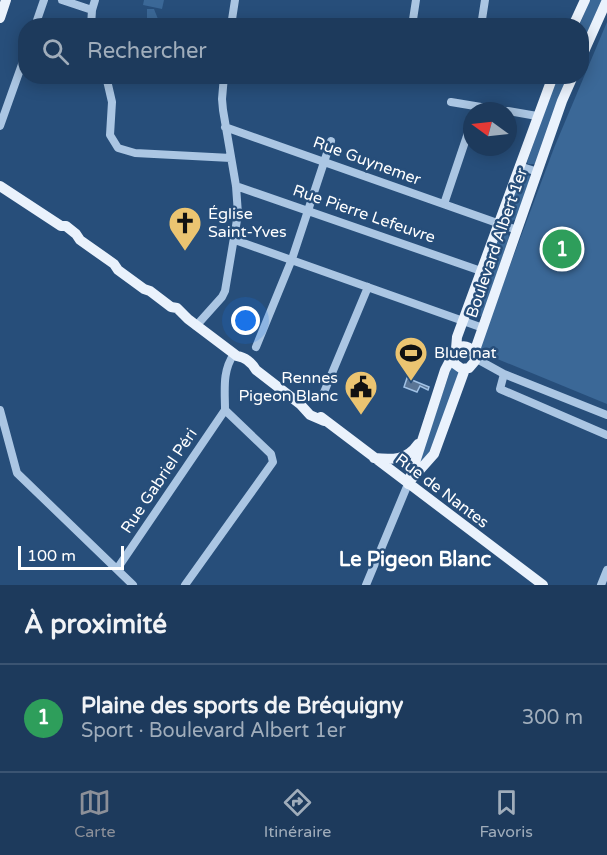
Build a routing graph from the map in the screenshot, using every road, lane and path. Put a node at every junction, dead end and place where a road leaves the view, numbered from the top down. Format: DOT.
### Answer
graph roads {
  1 [pos="6,0"];
  2 [pos="44,0"];
  3 [pos="62,0"];
  4 [pos="95,0"];
  5 [pos="235,0"];
  6 [pos="416,0"];
  7 [pos="485,0"];
  8 [pos="585,0"];
  9 [pos="607,0"];
  10 [pos="92,10"];
  11 [pos="0,18"];
  12 [pos="38,18"];
  13 [pos="92,18"];
  14 [pos="232,18"];
  15 [pos="413,18"];
  16 [pos="482,18"];
  17 [pos="577,18"];
  18 [pos="589,40"];
  19 [pos="18,75"];
  20 [pos="108,84"];
  21 [pos="223,84"];
  22 [pos="550,84"];
  23 [pos="570,84"];
  24 [pos="451,102"];
  25 [pos="463,105"];
  26 [pos="517,113"];
  27 [pos="537,116"];
  28 [pos="0,126"];
  29 [pos="225,127"];
  30 [pos="331,141"];
  31 [pos="463,148"];
  32 [pos="231,158"];
  33 [pos="324,161"];
  34 [pos="519,166"];
  35 [pos="538,172"];
  36 [pos="1,185"];
  37 [pos="236,186"];
  38 [pos="444,204"];
  39 [pos="308,210"];
  40 [pos="498,223"];
  41 [pos="517,230"];
  42 [pos="234,240"];
  43 [pos="292,260"];
  44 [pos="481,271"];
  45 [pos="368,286"];
  46 [pos="464,321"];
  47 [pos="192,322"];
  48 [pos="483,328"];
  49 [pos="256,347"];
  50 [pos="454,354"];
  51 [pos="236,355"];
  52 [pos="472,361"];
  53 [pos="504,374"];
  54 [pos="322,398"];
  55 [pos="0,410"];
  56 [pos="225,410"];
  57 [pos="607,415"];
  58 [pos="607,435"];
  59 [pos="422,439"];
  60 [pos="373,457"];
  61 [pos="408,484"];
  62 [pos="117,568"];
  63 [pos="607,570"];
  64 [pos="133,585"];
  65 [pos="185,585"];
  66 [pos="366,585"];
  67 [pos="543,585"];
  68 [pos="601,585"];
  1 -- 11 [label="main road"];
  2 -- 12 [label="street"];
  3 -- 10 [label="street"];
  4 -- 10 [label="street"];
  5 -- 14 [label="street"];
  6 -- 15 [label="street"];
  7 -- 16 [label="street"];
  8 -- 17 [label="main road"];
  9 -- 18 [label="main road"];
  10 -- 13 [label="street"];
  19 -- 28 [label="street"];
  20 -- 32 [label="street"];
  21 -- 29 [label="street"];
  22 -- 27 [label="main road, Boulevard Albert 1er"];
  23 -- 35 [label="main road, Boulevard Albert 1er"];
  24 -- 25 [label="street"];
  26 -- 27 [label="street"];
  27 -- 34 [label="main road, Boulevard Albert 1er"];
  29 -- 32 [label="street"];
  29 -- 33 [label="street, Rue Guynemer"];
  30 -- 33 [label="street"];
  31 -- 38 [label="street"];
  32 -- 37 [label="street"];
  33 -- 38 [label="street, Rue Guynemer"];
  33 -- 39 [label="street"];
  34 -- 35 [label="street"];
  34 -- 40 [label="main road, Boulevard Albert 1er"];
  35 -- 41 [label="main road, Boulevard Albert 1er"];
  36 -- 47 [label="main road, Rue de Nantes"];
  37 -- 39 [label="street, Rue Pierre Lefeuvre"];
  37 -- 42 [label="street"];
  38 -- 40 [label="street, Rue Guynemer"];
  39 -- 43 [label="street"];
  39 -- 44 [label="street, Rue Pierre Lefeuvre"];
  40 -- 41 [label="street, Rue Guynemer"];
  40 -- 44 [label="main road, Boulevard Albert 1er"];
  41 -- 48 [label="main road, Boulevard Albert 1er"];
  42 -- 43 [label="street"];
  42 -- 47 [label="street"];
  43 -- 45 [label="street"];
  43 -- 49 [label="street"];
  44 -- 46 [label="main road, Boulevard Albert 1er"];
  45 -- 46 [label="street"];
  45 -- 54 [label="street"];
  46 -- 48 [label="street"];
  46 -- 50 [label="main road, Boulevard Albert 1er"];
  47 -- 51 [label="main road, Rue de Nantes"];
  48 -- 52 [label="main road, Boulevard Albert 1er"];
  50 -- 52 [label="main road"];
  50 -- 52 [label="main road"];
  50 -- 59 [label="main road, Boulevard Albert 1er"];
  51 -- 56 [label="street"];
  51 -- 60 [label="main road, Rue de Nantes"];
  52 -- 53 [label="street"];
  52 -- 61 [label="main road, Boulevard Albert 1er"];
  53 -- 57 [label="street"];
  53 -- 58 [label="street"];
  55 -- 62 [label="street"];
  56 -- 62 [label="street, Rue Gabriel Péri"];
  56 -- 65 [label="street"];
  59 -- 60 [label="main road"];
  59 -- 61 [label="main road, Boulevard Albert 1er"];
  60 -- 61 [label="main road, Rue de Nantes"];
  61 -- 66 [label="street"];
  61 -- 67 [label="main road, Rue de Nantes"];
  62 -- 64 [label="street"];
  63 -- 68 [label="street"];
}
